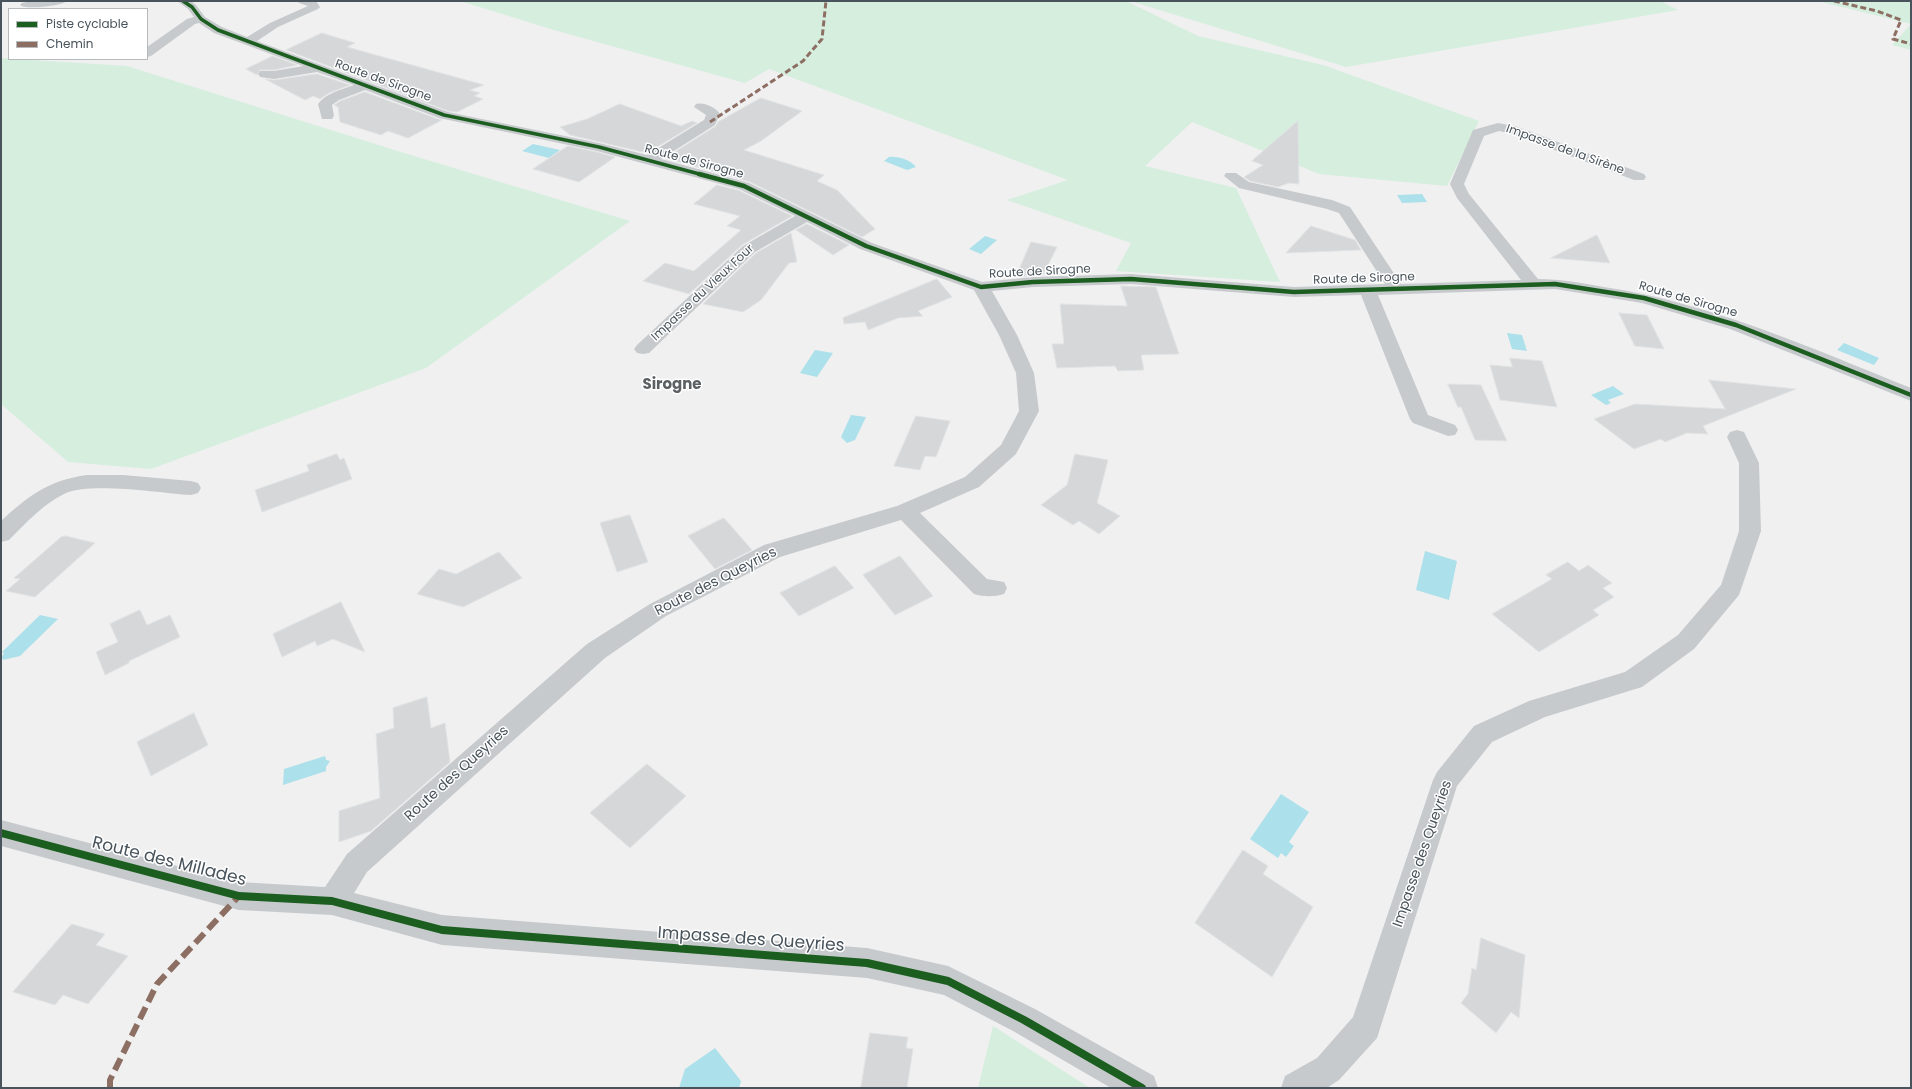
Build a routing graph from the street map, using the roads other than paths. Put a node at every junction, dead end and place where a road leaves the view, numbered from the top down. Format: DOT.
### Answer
graph roads {
  1 [pos="61,1"];
  2 [pos="184,1"];
  3 [pos="304,1"];
  4 [pos="26,5"];
  5 [pos="201,18"];
  6 [pos="248,41"];
  7 [pos="148,54"];
  8 [pos="316,68"];
  9 [pos="264,74"];
  10 [pos="364,86"];
  11 [pos="701,107"];
  12 [pos="327,116"];
  13 [pos="648,162"];
  14 [pos="1231,176"];
  15 [pos="1639,178"];
  16 [pos="807,216"];
  17 [pos="1533,284"];
  18 [pos="981,287"];
  19 [pos="1368,290"];
  20 [pos="1396,290"];
  21 [pos="643,349"];
  22 [pos="1911,395"];
  23 [pos="1448,430"];
  24 [pos="1737,437"];
  25 [pos="191,488"];
  26 [pos="905,511"];
  27 [pos="1,534"];
  28 [pos="996,588"];
  29 [pos="1,833"];
  30 [pos="332,901"];
  31 [pos="1142,1088"];
  32 [pos="1297,1088"];
  1 -- 4 [label="street"];
  2 -- 5 [label="street, Route de Sirogne"];
  3 -- 6 [label="street"];
  5 -- 6 [label="street, Route de Sirogne"];
  5 -- 7 [label="street"];
  6 -- 8 [label="street, Route de Sirogne"];
  8 -- 9 [label="street"];
  8 -- 10 [label="street, Route de Sirogne"];
  10 -- 12 [label="street"];
  10 -- 13 [label="street, Route de Sirogne"];
  11 -- 13 [label="street"];
  13 -- 16 [label="street, Route de Sirogne"];
  14 -- 20 [label="street"];
  15 -- 17 [label="street, Impasse de la Sirène"];
  16 -- 18 [label="street, Route de Sirogne"];
  16 -- 21 [label="street, Impasse du Vieux Four"];
  17 -- 20 [label="street, Route de Sirogne"];
  17 -- 22 [label="street, Route de Sirogne"];
  18 -- 19 [label="street, Route de Sirogne"];
  18 -- 26 [label="street, Route des Queyries"];
  19 -- 20 [label="street, Route de Sirogne"];
  19 -- 23 [label="street"];
  24 -- 32 [label="street, Impasse des Queyries"];
  25 -- 27 [label="street"];
  26 -- 28 [label="street"];
  26 -- 30 [label="street, Route des Queyries"];
  29 -- 30 [label="street, Route des Millades"];
  30 -- 31 [label="street, Impasse des Queyries"];
}
